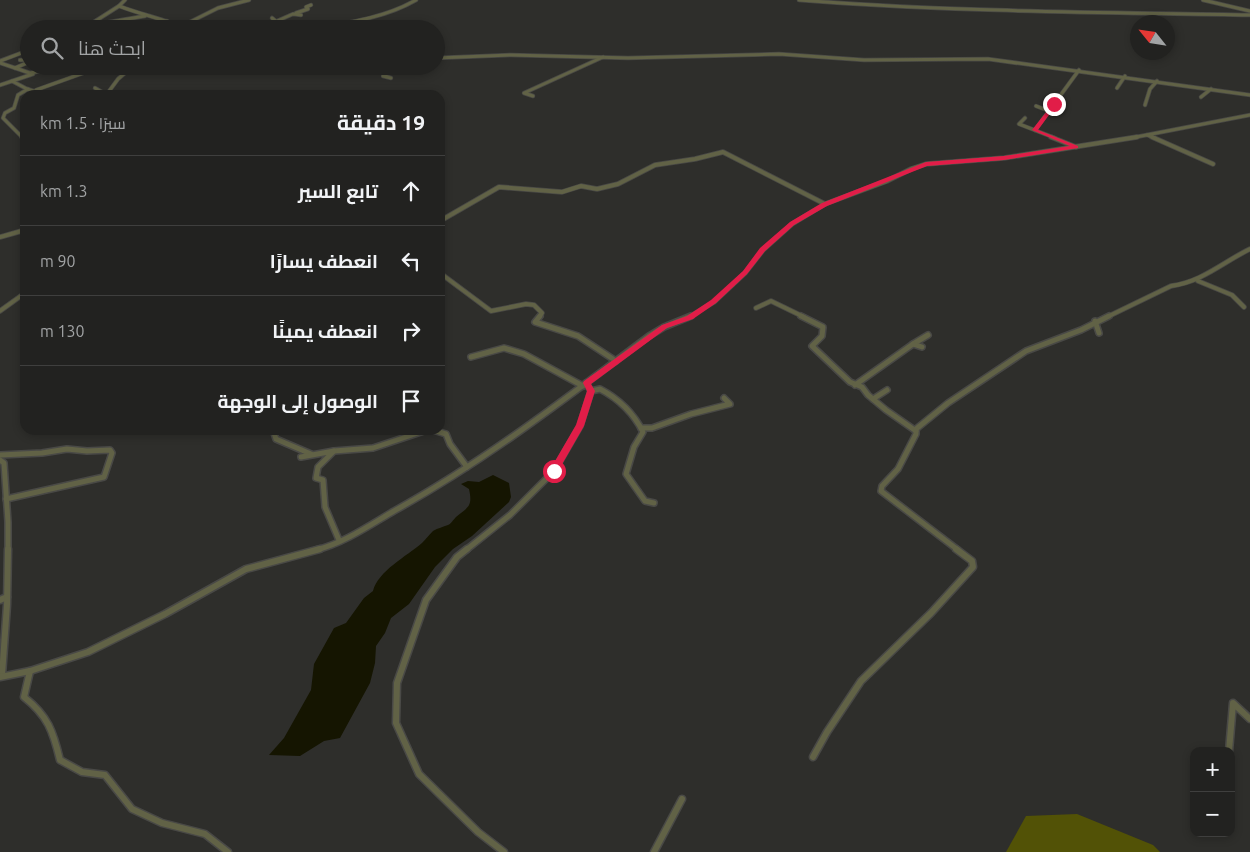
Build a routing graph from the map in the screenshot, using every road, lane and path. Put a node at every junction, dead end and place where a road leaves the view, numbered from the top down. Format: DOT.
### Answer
graph roads {
  1 [pos="125,0"];
  2 [pos="246,0"];
  3 [pos="416,0"];
  4 [pos="799,0"];
  5 [pos="1203,0"];
  6 [pos="311,5"];
  7 [pos="119,6"];
  8 [pos="1250,11"];
  9 [pos="293,14"];
  10 [pos="301,15"];
  11 [pos="148,16"];
  12 [pos="1250,16"];
  13 [pos="272,18"];
  14 [pos="97,20"];
  15 [pos="127,20"];
  16 [pos="163,20"];
  17 [pos="194,20"];
  18 [pos="275,20"];
  19 [pos="279,20"];
  20 [pos="362,20"];
  21 [pos="20,54"];
  22 [pos="603,57"];
  23 [pos="445,58"];
  24 [pos="0,62"];
  25 [pos="20,65"];
  26 [pos="15,68"];
  27 [pos="20,70"];
  28 [pos="1079,70"];
  29 [pos="1102,73"];
  30 [pos="28,75"];
  31 [pos="77,75"];
  32 [pos="123,75"];
  33 [pos="385,75"];
  34 [pos="1125,76"];
  35 [pos="391,78"];
  36 [pos="1098,80"];
  37 [pos="1157,80"];
  38 [pos="12,81"];
  39 [pos="0,85"];
  40 [pos="95,88"];
  41 [pos="1117,88"];
  42 [pos="28,89"];
  43 [pos="1211,89"];
  44 [pos="36,90"];
  45 [pos="98,90"];
  46 [pos="112,90"];
  47 [pos="20,94"];
  48 [pos="1250,95"];
  49 [pos="532,96"];
  50 [pos="1202,97"];
  51 [pos="1145,105"];
  52 [pos="1036,106"];
  53 [pos="1049,111"];
  54 [pos="1250,115"];
  55 [pos="1024,118"];
  56 [pos="1035,130"];
  57 [pos="20,134"];
  58 [pos="1146,134"];
  59 [pos="1076,147"];
  60 [pos="1213,164"];
  61 [pos="824,204"];
  62 [pos="445,218"];
  63 [pos="20,231"];
  64 [pos="0,237"];
  65 [pos="1250,249"];
  66 [pos="445,277"];
  67 [pos="1198,281"];
  68 [pos="20,296"];
  69 [pos="1244,307"];
  70 [pos="756,308"];
  71 [pos="0,310"];
  72 [pos="1095,321"];
  73 [pos="1099,333"];
  74 [pos="928,335"];
  75 [pos="914,344"];
  76 [pos="922,347"];
  77 [pos="471,357"];
  78 [pos="616,361"];
  79 [pos="585,384"];
  80 [pos="855,385"];
  81 [pos="887,390"];
  82 [pos="591,391"];
  83 [pos="724,398"];
  84 [pos="873,399"];
  85 [pos="641,428"];
  86 [pos="916,431"];
  87 [pos="445,434"];
  88 [pos="275,435"];
  89 [pos="412,435"];
  90 [pos="334,451"];
  91 [pos="312,455"];
  92 [pos="0,456"];
  93 [pos="301,456"];
  94 [pos="0,460"];
  95 [pos="467,467"];
  96 [pos="6,499"];
  97 [pos="654,503"];
  98 [pos="339,540"];
  99 [pos="7,597"];
  100 [pos="0,599"];
  101 [pos="30,671"];
  102 [pos="1,676"];
  103 [pos="1250,719"];
  104 [pos="1229,747"];
  105 [pos="813,757"];
  106 [pos="682,798"];
  107 [pos="228,852"];
  108 [pos="504,852"];
  109 [pos="654,852"];
  1 -- 7 [label="street"];
  2 -- 17 [label="street"];
  3 -- 20 [label="street"];
  4 -- 12 [label="street"];
  5 -- 8 [label="street"];
  6 -- 9 [label="street"];
  7 -- 11 [label="street"];
  7 -- 14 [label="street"];
  9 -- 10 [label="street"];
  9 -- 19 [label="street"];
  11 -- 15 [label="street"];
  11 -- 16 [label="street"];
  13 -- 18 [label="street"];
  21 -- 24 [label="street"];
  22 -- 23 [label="street"];
  22 -- 28 [label="street"];
  22 -- 49 [label="street"];
  24 -- 26 [label="street"];
  25 -- 26 [label="street"];
  26 -- 27 [label="street"];
  28 -- 29 [label="street"];
  28 -- 53 [label="street"];
  29 -- 34 [label="street"];
  29 -- 36 [label="street"];
  30 -- 38 [label="street"];
  31 -- 44 [label="street"];
  32 -- 46 [label="street"];
  33 -- 35 [label="street"];
  34 -- 37 [label="street"];
  34 -- 41 [label="street"];
  37 -- 43 [label="street"];
  37 -- 51 [label="street"];
  38 -- 39 [label="street"];
  38 -- 42 [label="street"];
  40 -- 45 [label="street"];
  42 -- 44 [label="street"];
  43 -- 48 [label="street"];
  43 -- 50 [label="street"];
  47 -- 57 [label="street"];
  52 -- 53 [label="street"];
  53 -- 56 [label="street"];
  54 -- 58 [label="street"];
  55 -- 56 [label="street"];
  56 -- 59 [label="street"];
  58 -- 59 [label="street"];
  58 -- 60 [label="street"];
  59 -- 61 [label="street"];
  61 -- 62 [label="street"];
  61 -- 78 [label="street"];
  63 -- 64 [label="street"];
  65 -- 67 [label="street"];
  66 -- 78 [label="street"];
  67 -- 69 [label="street"];
  67 -- 72 [label="street"];
  68 -- 71 [label="street"];
  70 -- 80 [label="street"];
  72 -- 73 [label="street"];
  72 -- 86 [label="street"];
  74 -- 75 [label="street"];
  75 -- 76 [label="street"];
  75 -- 80 [label="street"];
  77 -- 79 [label="street"];
  78 -- 79 [label="street"];
  79 -- 82 [label="street"];
  79 -- 95 [label="street"];
  80 -- 84 [label="street"];
  81 -- 84 [label="street"];
  82 -- 85 [label="street"];
  82 -- 108 [label="street"];
  83 -- 85 [label="street"];
  84 -- 86 [label="street"];
  85 -- 97 [label="street"];
  86 -- 105 [label="street"];
  87 -- 95 [label="street"];
  88 -- 91 [label="street"];
  89 -- 90 [label="street"];
  90 -- 91 [label="street"];
  90 -- 98 [label="street"];
  91 -- 93 [label="street"];
  92 -- 96 [label="street"];
  94 -- 96 [label="street"];
  95 -- 98 [label="street"];
  96 -- 99 [label="street"];
  98 -- 101 [label="street"];
  99 -- 100 [label="street"];
  99 -- 102 [label="street"];
  101 -- 102 [label="street"];
  101 -- 107 [label="street"];
  103 -- 104 [label="street"];
  106 -- 109 [label="street"];
}
